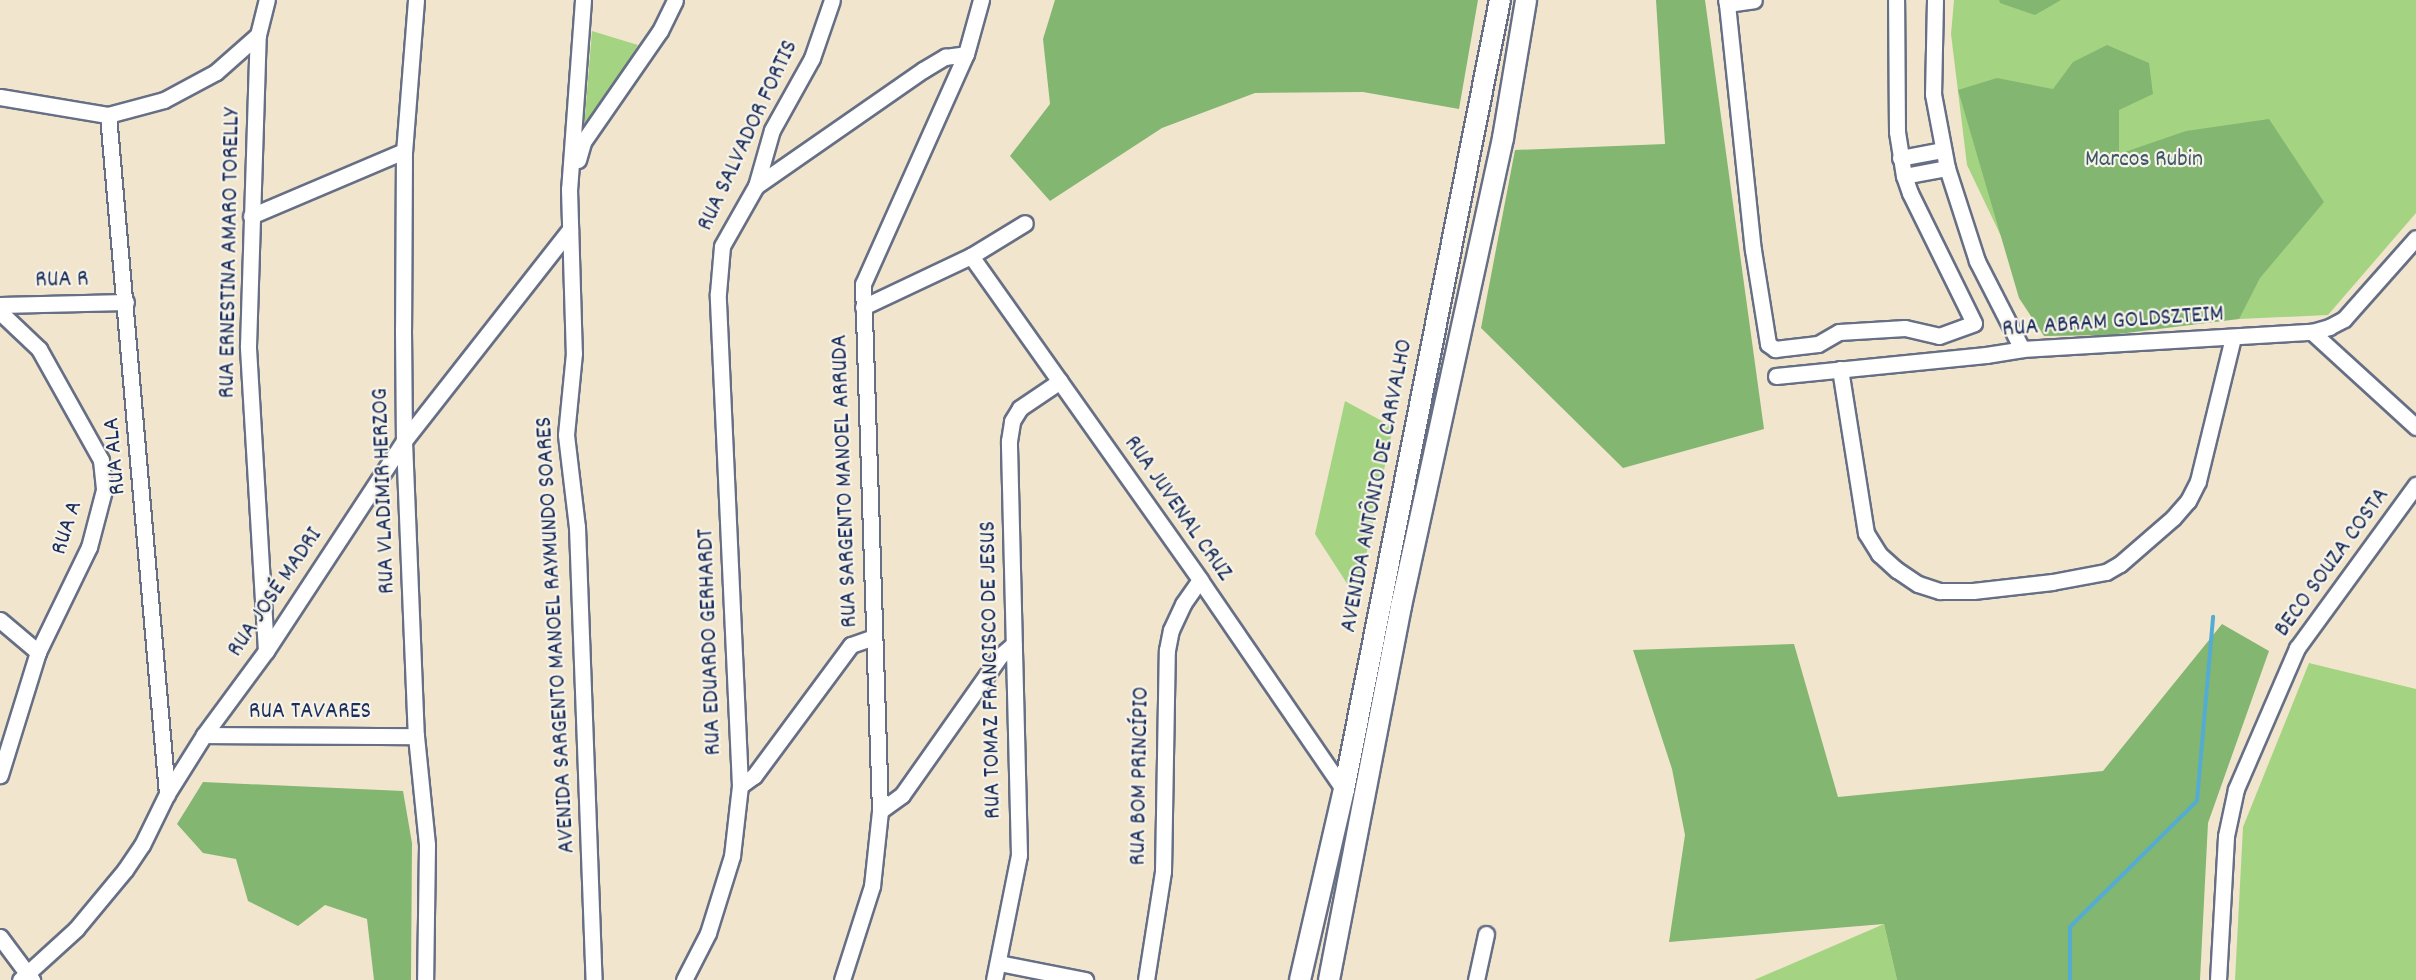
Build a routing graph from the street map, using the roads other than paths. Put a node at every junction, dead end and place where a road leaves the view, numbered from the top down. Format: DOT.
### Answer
graph roads {
  1 [pos="267,0"];
  2 [pos="416,0"];
  3 [pos="583,0"];
  4 [pos="675,0"];
  5 [pos="832,0"];
  6 [pos="981,0"];
  7 [pos="1500,0"];
  8 [pos="1526,0"];
  9 [pos="1754,0"];
  10 [pos="1896,0"];
  11 [pos="1935,0"];
  12 [pos="1726,2"];
  13 [pos="258,34"];
  14 [pos="966,54"];
  15 [pos="0,97"];
  16 [pos="108,115"];
  17 [pos="1472,132"];
  18 [pos="1503,138"];
  19 [pos="1943,150"];
  20 [pos="404,152"];
  21 [pos="1467,156"];
  22 [pos="1900,158"];
  23 [pos="1498,162"];
  24 [pos="1947,168"];
  25 [pos="1904,176"];
  26 [pos="756,186"];
  27 [pos="570,189"];
  28 [pos="251,216"];
  29 [pos="1024,223"];
  30 [pos="570,229"];
  31 [pos="2416,238"];
  32 [pos="971,256"];
  33 [pos="718,293"];
  34 [pos="126,302"];
  35 [pos="0,305"];
  36 [pos="863,307"];
  37 [pos="0,312"];
  38 [pos="2312,332"];
  39 [pos="2233,337"];
  40 [pos="2022,349"];
  41 [pos="1840,369"];
  42 [pos="1776,376"];
  43 [pos="1060,381"];
  44 [pos="2416,427"];
  45 [pos="404,441"];
  46 [pos="2416,485"];
  47 [pos="1200,580"];
  48 [pos="0,620"];
  49 [pos="874,637"];
  50 [pos="1014,644"];
  51 [pos="266,651"];
  52 [pos="38,652"];
  53 [pos="204,735"];
  54 [pos="416,736"];
  55 [pos="0,775"];
  56 [pos="740,786"];
  57 [pos="1344,790"];
  58 [pos="167,794"];
  59 [pos="880,811"];
  60 [pos="1486,934"];
  61 [pos="0,937"];
  62 [pos="999,963"];
  63 [pos="27,978"];
  64 [pos="425,980"];
  65 [pos="594,980"];
  66 [pos="684,980"];
  67 [pos="842,980"];
  68 [pos="994,980"];
  69 [pos="1085,980"];
  70 [pos="1146,980"];
  71 [pos="1300,980"];
  72 [pos="1329,980"];
  73 [pos="1476,980"];
  74 [pos="2218,980"];
  1 -- 13 [label="street, RUA ERNESTINA AMARO TORELLY"];
  2 -- 20 [label="street, RUA VLADIMIR HERZOG"];
  3 -- 27 [label="street, AVENIDA SARGENTO MANOEL RAYMUNDO SOARES"];
  4 -- 27 [label="street"];
  5 -- 26 [label="street, RUA SALVADOR FORTIS"];
  6 -- 14 [label="street, RUA SARGENTO MANOEL ARRUDA"];
  7 -- 17 [label="main road, AVENIDA ANTÔNIO DE CARVALHO"];
  8 -- 18 [label="main road, AVENIDA ANTÔNIO DE CARVALHO"];
  9 -- 12 [label="street"];
  10 -- 22 [label="street"];
  11 -- 19 [label="street"];
  12 -- 25 [label="street"];
  13 -- 16 [label="street"];
  13 -- 28 [label="street, RUA ERNESTINA AMARO TORELLY"];
  14 -- 26 [label="street"];
  14 -- 36 [label="street, RUA SARGENTO MANOEL ARRUDA"];
  15 -- 16 [label="street"];
  16 -- 34 [label="street, RUA ALA"];
  17 -- 18 [label="main road"];
  17 -- 21 [label="main road, AVENIDA ANTÔNIO DE CARVALHO"];
  18 -- 23 [label="main road, AVENIDA ANTÔNIO DE CARVALHO"];
  19 -- 22 [label="street"];
  19 -- 24 [label="street"];
  20 -- 28 [label="street"];
  20 -- 45 [label="street, RUA VLADIMIR HERZOG"];
  21 -- 23 [label="main road"];
  21 -- 57 [label="main road, AVENIDA ANTÔNIO DE CARVALHO"];
  22 -- 25 [label="street"];
  23 -- 72 [label="main road, AVENIDA ANTÔNIO DE CARVALHO"];
  24 -- 25 [label="street"];
  24 -- 40 [label="street"];
  26 -- 33 [label="street, RUA SALVADOR FORTIS"];
  27 -- 30 [label="street, AVENIDA SARGENTO MANOEL RAYMUNDO SOARES"];
  28 -- 51 [label="street, RUA ERNESTINA AMARO TORELLY"];
  29 -- 32 [label="street"];
  30 -- 45 [label="street, RUA JOSÉ MADRI"];
  30 -- 65 [label="street, AVENIDA SARGENTO MANOEL RAYMUNDO SOARES"];
  31 -- 38 [label="street, RUA ABRAM GOLDSZTEIM"];
  32 -- 36 [label="street"];
  32 -- 43 [label="street, RUA JUVENAL CRUZ"];
  33 -- 56 [label="street, RUA EDUARDO GERHARDT"];
  34 -- 35 [label="street, RUA R"];
  34 -- 58 [label="street, RUA ALA"];
  36 -- 49 [label="street, RUA SARGENTO MANOEL ARRUDA"];
  37 -- 52 [label="street, RUA A"];
  38 -- 39 [label="street, RUA ABRAM GOLDSZTEIM"];
  38 -- 44 [label="street"];
  39 -- 40 [label="street, RUA ABRAM GOLDSZTEIM"];
  39 -- 41 [label="street"];
  40 -- 41 [label="street, RUA ABRAM GOLDSZTEIM"];
  41 -- 42 [label="street, RUA ABRAM GOLDSZTEIM"];
  43 -- 47 [label="street, RUA JUVENAL CRUZ"];
  43 -- 50 [label="street, RUA TOMAZ FRANCISCO DE JESUS"];
  45 -- 51 [label="street, RUA JOSÉ MADRI"];
  45 -- 54 [label="street, RUA VLADIMIR HERZOG"];
  46 -- 74 [label="street, BECO SOUZA COSTA"];
  47 -- 57 [label="street, RUA JUVENAL CRUZ"];
  47 -- 70 [label="street, RUA BOM PRINCÍPIO"];
  48 -- 52 [label="street"];
  49 -- 56 [label="street"];
  49 -- 59 [label="street, RUA SARGENTO MANOEL ARRUDA"];
  50 -- 59 [label="street"];
  50 -- 62 [label="street, RUA TOMAZ FRANCISCO DE JESUS"];
  51 -- 53 [label="street, RUA JOSÉ MADRI"];
  52 -- 55 [label="street, RUA A"];
  53 -- 54 [label="street, RUA TAVARES"];
  53 -- 58 [label="street, RUA JOSÉ MADRI"];
  54 -- 64 [label="street, RUA VLADIMIR HERZOG"];
  56 -- 66 [label="street, RUA EDUARDO GERHARDT"];
  57 -- 71 [label="main road, AVENIDA ANTÔNIO DE CARVALHO"];
  58 -- 63 [label="street, RUA JOSÉ MADRI"];
  59 -- 67 [label="street, RUA SARGENTO MANOEL ARRUDA"];
  60 -- 73 [label="street"];
  61 -- 63 [label="street"];
  62 -- 68 [label="street, RUA TOMAZ FRANCISCO DE JESUS"];
  62 -- 69 [label="street"];
}
